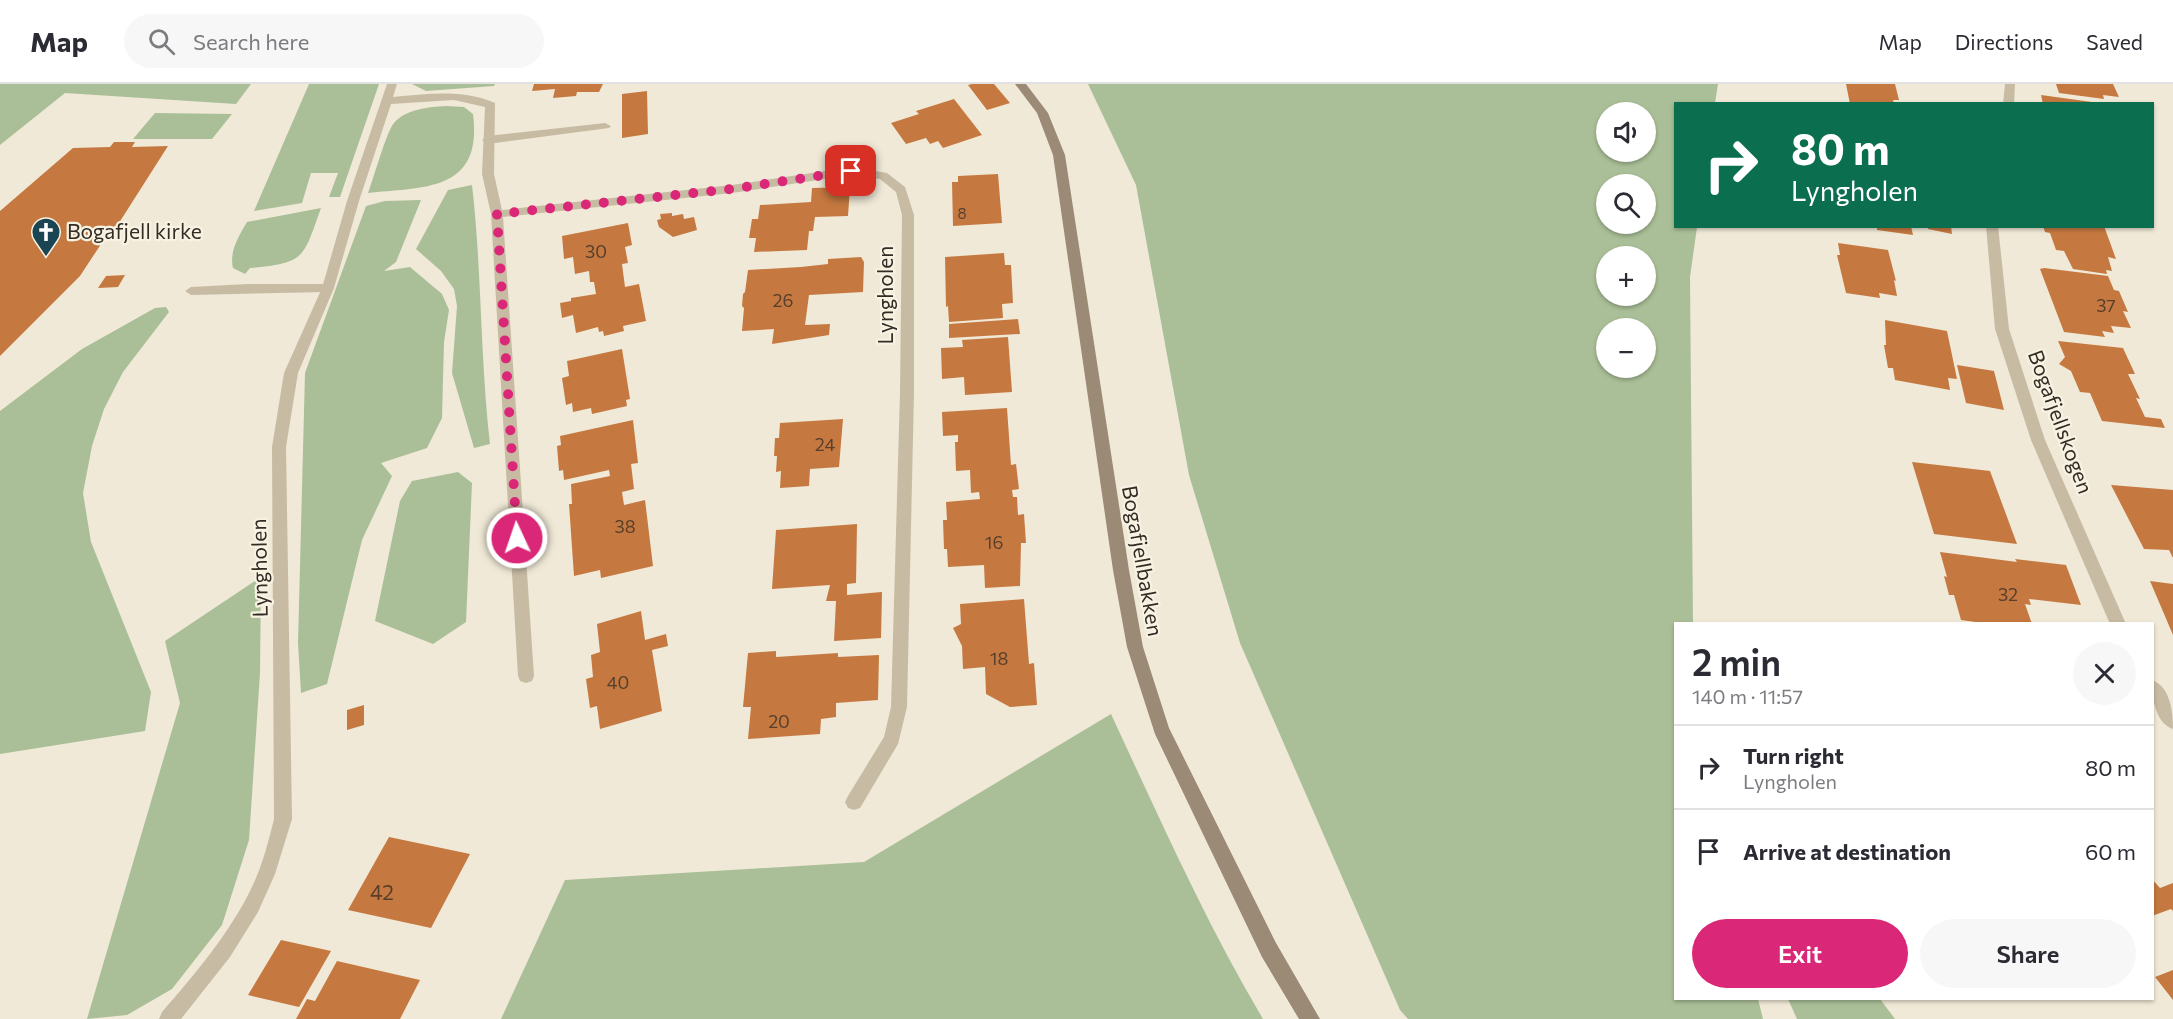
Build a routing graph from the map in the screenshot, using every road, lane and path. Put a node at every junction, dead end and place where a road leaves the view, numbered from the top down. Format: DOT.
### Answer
graph roads {
  1 [pos="392,84"];
  2 [pos="1020,84"];
  3 [pos="2010,84"];
  4 [pos="386,101"];
  5 [pos="2008,102"];
  6 [pos="605,126"];
  7 [pos="488,140"];
  8 [pos="497,214"];
  9 [pos="1992,228"];
  10 [pos="328,288"];
  11 [pos="191,291"];
  12 [pos="2117,622"];
  13 [pos="526,676"];
  14 [pos="2154,690"];
  15 [pos="2173,722"];
  16 [pos="854,802"];
  17 [pos="169,1019"];
  18 [pos="1310,1019"];
  1 -- 4 [label="street, Lyngholen"];
  2 -- 18 [label="street, Bogafjellbakken"];
  3 -- 5 [label="street"];
  4 -- 7 [label="street"];
  4 -- 10 [label="street, Lyngholen"];
  6 -- 7 [label="street"];
  7 -- 8 [label="street"];
  8 -- 13 [label="street"];
  8 -- 16 [label="street, Lyngholen"];
  9 -- 12 [label="street, Bogafjellskogen"];
  10 -- 11 [label="street"];
  10 -- 17 [label="street, Lyngholen"];
  14 -- 15 [label="street"];
}
